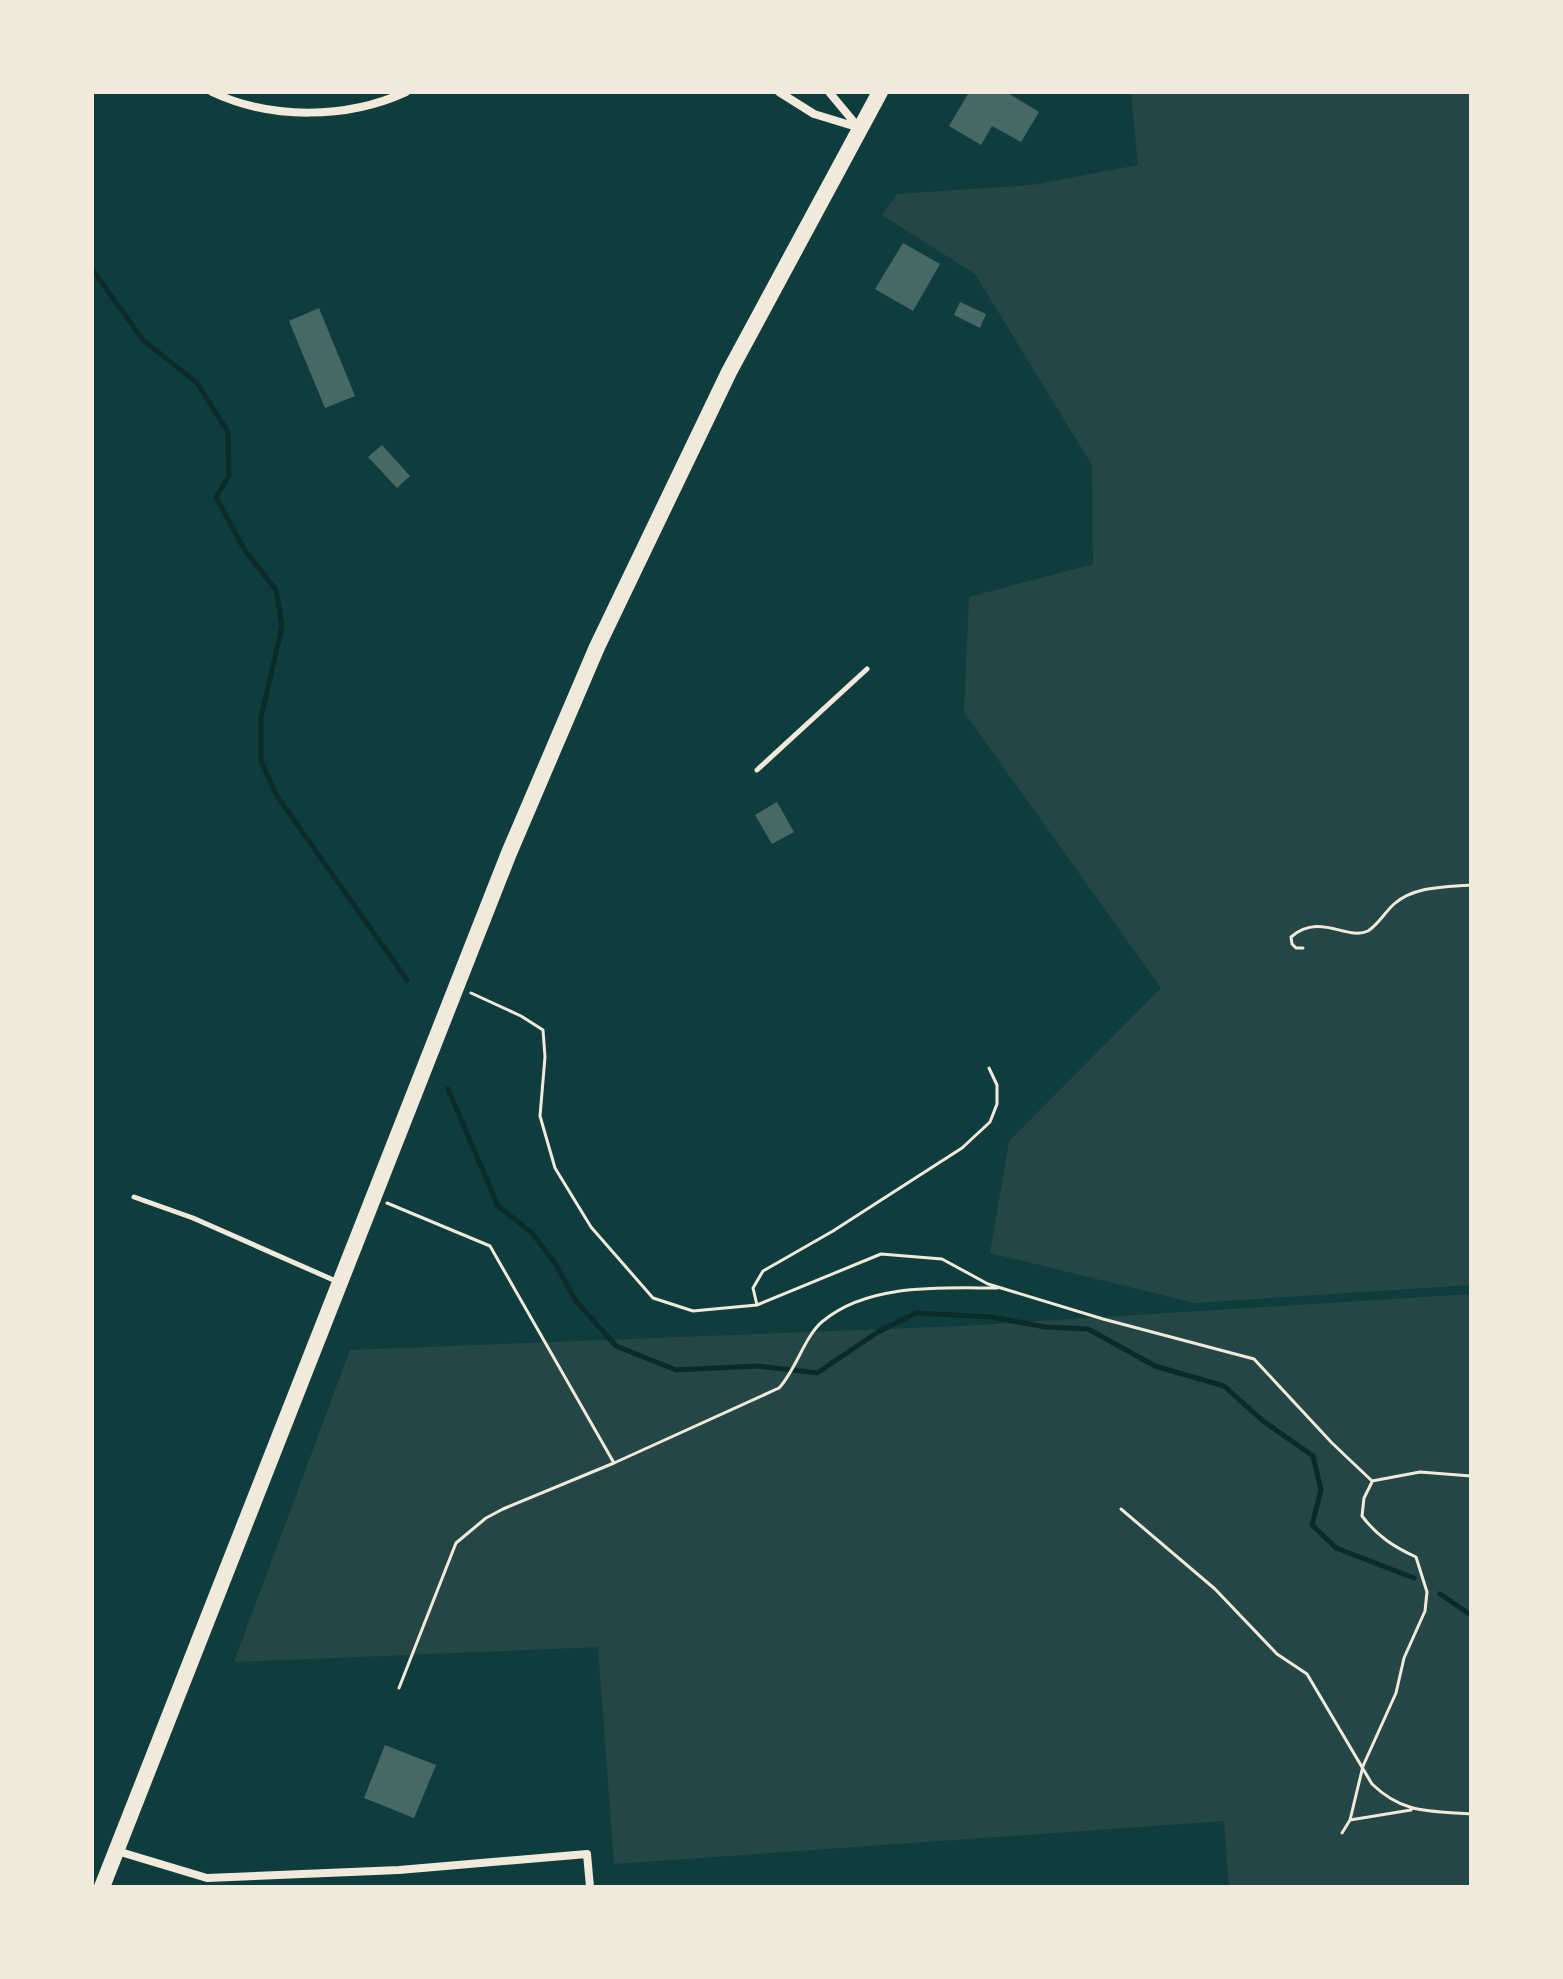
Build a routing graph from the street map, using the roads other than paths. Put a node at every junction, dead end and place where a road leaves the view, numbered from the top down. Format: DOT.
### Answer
graph roads {
  1 [pos="212,92"];
  2 [pos="406,92"];
  3 [pos="779,92"];
  4 [pos="829,92"];
  5 [pos="880,92"];
  6 [pos="860,128"];
  7 [pos="867,669"];
  8 [pos="757,770"];
  9 [pos="134,1197"];
  10 [pos="339,1282"];
  11 [pos="116,1851"];
  12 [pos="102,1887"];
  13 [pos="590,1887"];
  1 -- 2 [label="street"];
  3 -- 6 [label="street"];
  4 -- 6 [label="street"];
  5 -- 6 [label="main road"];
  6 -- 10 [label="main road"];
  7 -- 8 [label="lane"];
  9 -- 10 [label="lane"];
  10 -- 11 [label="main road"];
  11 -- 12 [label="main road"];
  11 -- 13 [label="street"];
}
